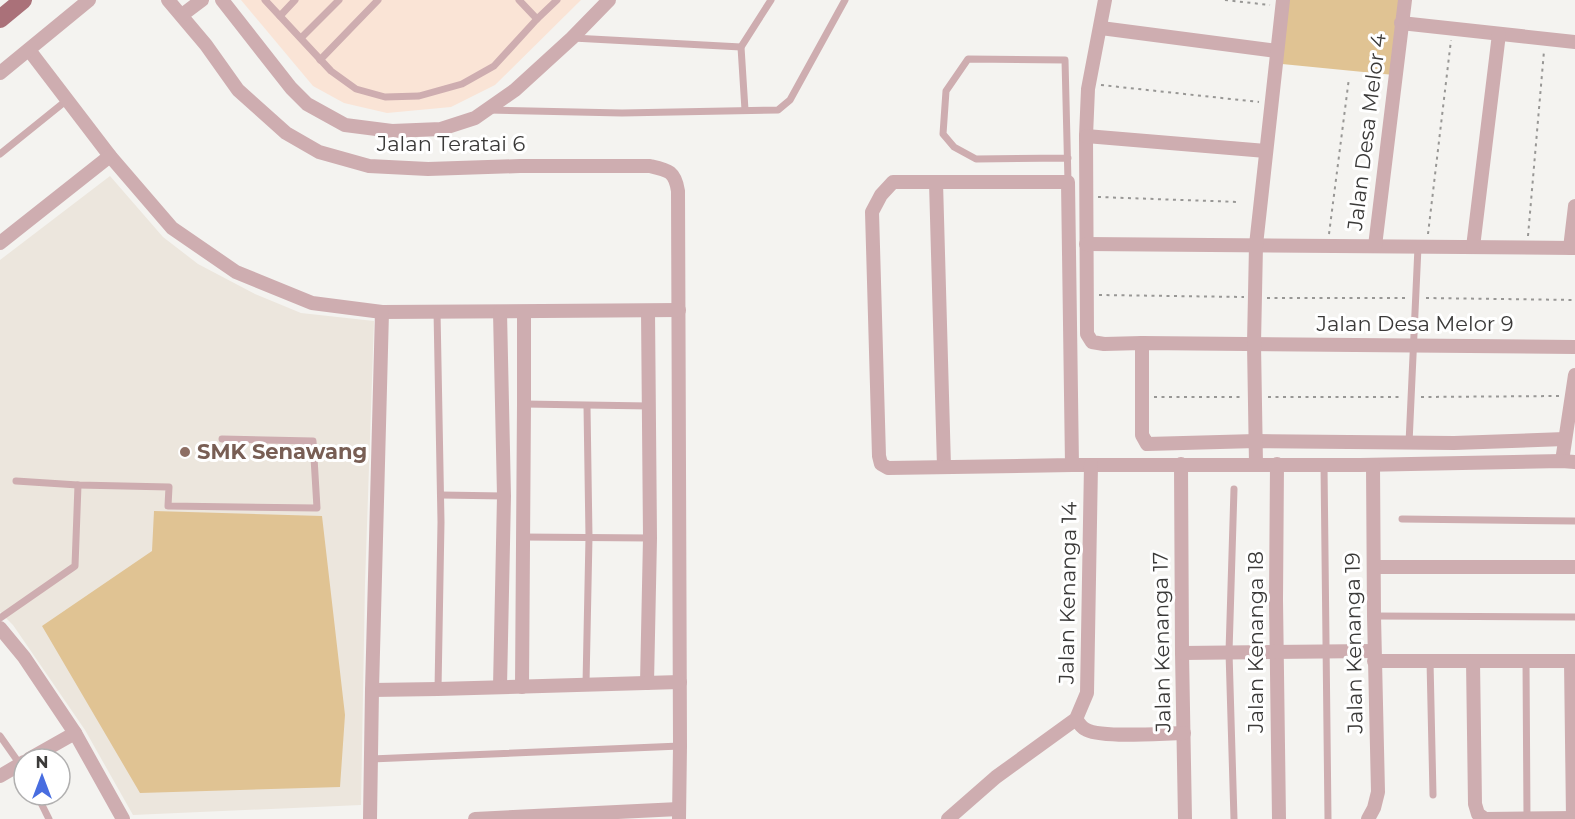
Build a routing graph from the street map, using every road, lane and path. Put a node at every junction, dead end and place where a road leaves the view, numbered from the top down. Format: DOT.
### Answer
graph roads {
  1 [pos="23,0"];
  2 [pos="89,0"];
  3 [pos="168,0"];
  4 [pos="202,0"];
  5 [pos="222,0"];
  6 [pos="265,0"];
  7 [pos="295,0"];
  8 [pos="339,0"];
  9 [pos="378,0"];
  10 [pos="519,0"];
  11 [pos="556,0"];
  12 [pos="609,0"];
  13 [pos="771,0"];
  14 [pos="845,0"];
  15 [pos="1106,0"];
  16 [pos="1225,0"];
  17 [pos="1406,0"];
  18 [pos="1282,3"];
  19 [pos="182,15"];
  20 [pos="280,16"];
  21 [pos="0,19"];
  22 [pos="537,19"];
  23 [pos="1401,23"];
  24 [pos="1101,28"];
  25 [pos="1453,29"];
  26 [pos="1498,34"];
  27 [pos="301,38"];
  28 [pos="572,38"];
  29 [pos="1545,39"];
  30 [pos="1575,42"];
  31 [pos="741,47"];
  32 [pos="29,50"];
  33 [pos="1277,51"];
  34 [pos="320,60"];
  35 [pos="0,73"];
  36 [pos="1349,78"];
  37 [pos="1089,84"];
  38 [pos="68,100"];
  39 [pos="1272,103"];
  40 [pos="486,110"];
  41 [pos="745,110"];
  42 [pos="1086,135"];
  43 [pos="1266,151"];
  44 [pos="0,154"];
  45 [pos="110,156"];
  46 [pos="1068,158"];
  47 [pos="936,182"];
  48 [pos="1068,182"];
  49 [pos="1086,197"];
  50 [pos="1239,202"];
  51 [pos="1575,206"];
  52 [pos="0,243"];
  53 [pos="1086,244"];
  54 [pos="1256,245"];
  55 [pos="1328,246"];
  56 [pos="1375,246"];
  57 [pos="1422,247"];
  58 [pos="1473,247"];
  59 [pos="1527,248"];
  60 [pos="1572,248"];
  61 [pos="1088,295"];
  62 [pos="1255,298"];
  63 [pos="1416,298"];
  64 [pos="1575,300"];
  65 [pos="679,310"];
  66 [pos="437,311"];
  67 [pos="648,311"];
  68 [pos="382,312"];
  69 [pos="500,312"];
  70 [pos="524,312"];
  71 [pos="1142,343"];
  72 [pos="1254,344"];
  73 [pos="1413,345"];
  74 [pos="1575,346"];
  75 [pos="1575,375"];
  76 [pos="1572,396"];
  77 [pos="1142,397"];
  78 [pos="1411,397"];
  79 [pos="1255,398"];
  80 [pos="524,404"];
  81 [pos="587,406"];
  82 [pos="649,406"];
  83 [pos="1571,424"];
  84 [pos="222,439"];
  85 [pos="1565,439"];
  86 [pos="1256,441"];
  87 [pos="1410,443"];
  88 [pos="1569,461"];
  89 [pos="1181,464"];
  90 [pos="1256,464"];
  91 [pos="1277,464"];
  92 [pos="1072,465"];
  93 [pos="1091,465"];
  94 [pos="1324,465"];
  95 [pos="1373,465"];
  96 [pos="944,467"];
  97 [pos="16,481"];
  98 [pos="78,485"];
  99 [pos="1234,489"];
  100 [pos="441,495"];
  101 [pos="504,496"];
  102 [pos="1402,519"];
  103 [pos="1575,521"];
  104 [pos="522,537"];
  105 [pos="589,537"];
  106 [pos="650,538"];
  107 [pos="1374,567"];
  108 [pos="1575,567"];
  109 [pos="1374,616"];
  110 [pos="1575,617"];
  111 [pos="0,618"];
  112 [pos="0,628"];
  113 [pos="1229,652"];
  114 [pos="1277,652"];
  115 [pos="1326,652"];
  116 [pos="1182,653"];
  117 [pos="1374,656"];
  118 [pos="1430,661"];
  119 [pos="1473,661"];
  120 [pos="1526,661"];
  121 [pos="1573,661"];
  122 [pos="680,682"];
  123 [pos="646,683"];
  124 [pos="586,684"];
  125 [pos="500,687"];
  126 [pos="522,687"];
  127 [pos="438,689"];
  128 [pos="372,690"];
  129 [pos="1076,719"];
  130 [pos="75,733"];
  131 [pos="1184,733"];
  132 [pos="0,736"];
  133 [pos="680,746"];
  134 [pos="52,747"];
  135 [pos="12,750"];
  136 [pos="371,759"];
  137 [pos="1433,795"];
  138 [pos="679,814"];
  139 [pos="1527,818"];
  140 [pos="1574,818"];
  141 [pos="123,819"];
  142 [pos="370,819"];
  143 [pos="475,819"];
  144 [pos="948,819"];
  145 [pos="1185,819"];
  146 [pos="1234,819"];
  147 [pos="1279,819"];
  148 [pos="1328,819"];
  149 [pos="1368,819"];
  150 [pos="1486,819"];
  1 -- 21 [label="main road"];
  2 -- 32 [label="street"];
  3 -- 19 [label="street, Jalan Teratai 6"];
  4 -- 19 [label="street"];
  5 -- 40 [label="street"];
  6 -- 20 [label="lane"];
  7 -- 20 [label="lane"];
  8 -- 27 [label="lane"];
  9 -- 34 [label="lane"];
  10 -- 22 [label="lane"];
  11 -- 22 [label="lane"];
  12 -- 28 [label="street"];
  13 -- 31 [label="lane"];
  14 -- 41 [label="lane"];
  15 -- 24 [label="street"];
  16 -- 18 [label="path"];
  17 -- 23 [label="street, Jalan Desa Melor 4"];
  18 -- 33 [label="street"];
  19 -- 65 [label="street, Jalan Teratai 6"];
  20 -- 27 [label="lane"];
  22 -- 34 [label="lane"];
  23 -- 25 [label="street"];
  23 -- 56 [label="street, Jalan Desa Melor 4"];
  24 -- 33 [label="street"];
  24 -- 37 [label="street"];
  25 -- 26 [label="street"];
  25 -- 57 [label="path"];
  26 -- 29 [label="street"];
  26 -- 58 [label="street"];
  27 -- 34 [label="lane"];
  28 -- 31 [label="lane"];
  28 -- 40 [label="street"];
  29 -- 30 [label="street"];
  29 -- 59 [label="path"];
  31 -- 41 [label="lane"];
  32 -- 35 [label="street"];
  32 -- 38 [label="street"];
  33 -- 39 [label="street"];
  36 -- 55 [label="path"];
  37 -- 39 [label="path"];
  37 -- 42 [label="street"];
  38 -- 44 [label="lane"];
  38 -- 45 [label="street"];
  39 -- 43 [label="street"];
  40 -- 41 [label="lane"];
  42 -- 43 [label="street"];
  42 -- 49 [label="street"];
  43 -- 54 [label="street"];
  45 -- 52 [label="street"];
  45 -- 68 [label="street"];
  46 -- 46 [label="lane"];
  46 -- 48 [label="lane"];
  47 -- 48 [label="street"];
  47 -- 96 [label="street"];
  47 -- 96 [label="street"];
  48 -- 92 [label="street"];
  49 -- 50 [label="path"];
  49 -- 53 [label="street"];
  51 -- 60 [label="street"];
  53 -- 54 [label="street"];
  53 -- 61 [label="street"];
  54 -- 55 [label="street"];
  54 -- 62 [label="street"];
  55 -- 56 [label="street"];
  56 -- 57 [label="street"];
  57 -- 58 [label="street"];
  57 -- 63 [label="lane"];
  58 -- 59 [label="street"];
  59 -- 60 [label="street"];
  61 -- 62 [label="path"];
  61 -- 71 [label="street, Jalan Desa Melor 9"];
  62 -- 63 [label="path"];
  62 -- 72 [label="street"];
  63 -- 64 [label="path"];
  63 -- 73 [label="lane"];
  65 -- 67 [label="street"];
  65 -- 122 [label="street"];
  66 -- 68 [label="street"];
  66 -- 69 [label="street"];
  66 -- 100 [label="lane"];
  67 -- 70 [label="street"];
  67 -- 82 [label="street"];
  68 -- 128 [label="street"];
  69 -- 70 [label="street"];
  69 -- 101 [label="street"];
  70 -- 80 [label="street"];
  71 -- 72 [label="street, Jalan Desa Melor 9"];
  71 -- 77 [label="street"];
  72 -- 73 [label="street, Jalan Desa Melor 9"];
  72 -- 79 [label="street"];
  73 -- 74 [label="street, Jalan Desa Melor 9"];
  73 -- 78 [label="lane"];
  75 -- 76 [label="street"];
  76 -- 78 [label="path"];
  76 -- 83 [label="street"];
  77 -- 79 [label="path"];
  77 -- 86 [label="street"];
  78 -- 79 [label="path"];
  78 -- 87 [label="lane"];
  79 -- 86 [label="street"];
  80 -- 81 [label="lane"];
  80 -- 104 [label="street"];
  81 -- 82 [label="lane"];
  81 -- 105 [label="lane"];
  82 -- 106 [label="street"];
  83 -- 85 [label="street"];
  84 -- 98 [label="lane"];
  85 -- 87 [label="street"];
  85 -- 88 [label="street"];
  86 -- 87 [label="street"];
  86 -- 90 [label="street"];
  88 -- 95 [label="street"];
  89 -- 90 [label="street"];
  89 -- 93 [label="street"];
  89 -- 116 [label="street, Jalan Kenanga 17"];
  90 -- 91 [label="street"];
  91 -- 94 [label="street"];
  91 -- 114 [label="street, Jalan Kenanga 18"];
  92 -- 93 [label="street"];
  92 -- 96 [label="street"];
  93 -- 129 [label="street, Jalan Kenanga 14"];
  94 -- 95 [label="street"];
  94 -- 115 [label="lane"];
  95 -- 107 [label="street, Jalan Kenanga 19"];
  97 -- 98 [label="lane"];
  98 -- 111 [label="lane"];
  99 -- 113 [label="lane"];
  100 -- 101 [label="lane"];
  100 -- 127 [label="lane"];
  101 -- 125 [label="street"];
  102 -- 103 [label="lane"];
  104 -- 105 [label="lane"];
  104 -- 126 [label="street"];
  105 -- 106 [label="lane"];
  105 -- 124 [label="lane"];
  106 -- 123 [label="street"];
  107 -- 108 [label="street"];
  107 -- 109 [label="street, Jalan Kenanga 19"];
  109 -- 110 [label="lane"];
  109 -- 117 [label="street, Jalan Kenanga 19"];
  112 -- 130 [label="street"];
  113 -- 114 [label="street"];
  113 -- 116 [label="street"];
  113 -- 146 [label="lane"];
  114 -- 115 [label="street"];
  114 -- 147 [label="street, Jalan Kenanga 18"];
  115 -- 117 [label="street"];
  115 -- 148 [label="lane"];
  116 -- 131 [label="street, Jalan Kenanga 17"];
  117 -- 118 [label="street"];
  117 -- 149 [label="street, Jalan Kenanga 19"];
  118 -- 119 [label="street"];
  118 -- 137 [label="lane"];
  119 -- 120 [label="street"];
  119 -- 150 [label="street"];
  120 -- 121 [label="street"];
  120 -- 139 [label="lane"];
  121 -- 140 [label="street"];
  122 -- 123 [label="street"];
  122 -- 133 [label="street"];
  123 -- 124 [label="street"];
  124 -- 126 [label="street"];
  125 -- 126 [label="street"];
  125 -- 127 [label="street"];
  127 -- 128 [label="street"];
  128 -- 136 [label="street"];
  129 -- 131 [label="street"];
  129 -- 144 [label="street"];
  130 -- 134 [label="street"];
  130 -- 141 [label="street"];
  131 -- 145 [label="street, Jalan Kenanga 17"];
  132 -- 135 [label="lane"];
  133 -- 136 [label="lane"];
  133 -- 138 [label="street"];
  136 -- 142 [label="street"];
  138 -- 143 [label="street"];
  139 -- 140 [label="street"];
  139 -- 150 [label="street"];
}
